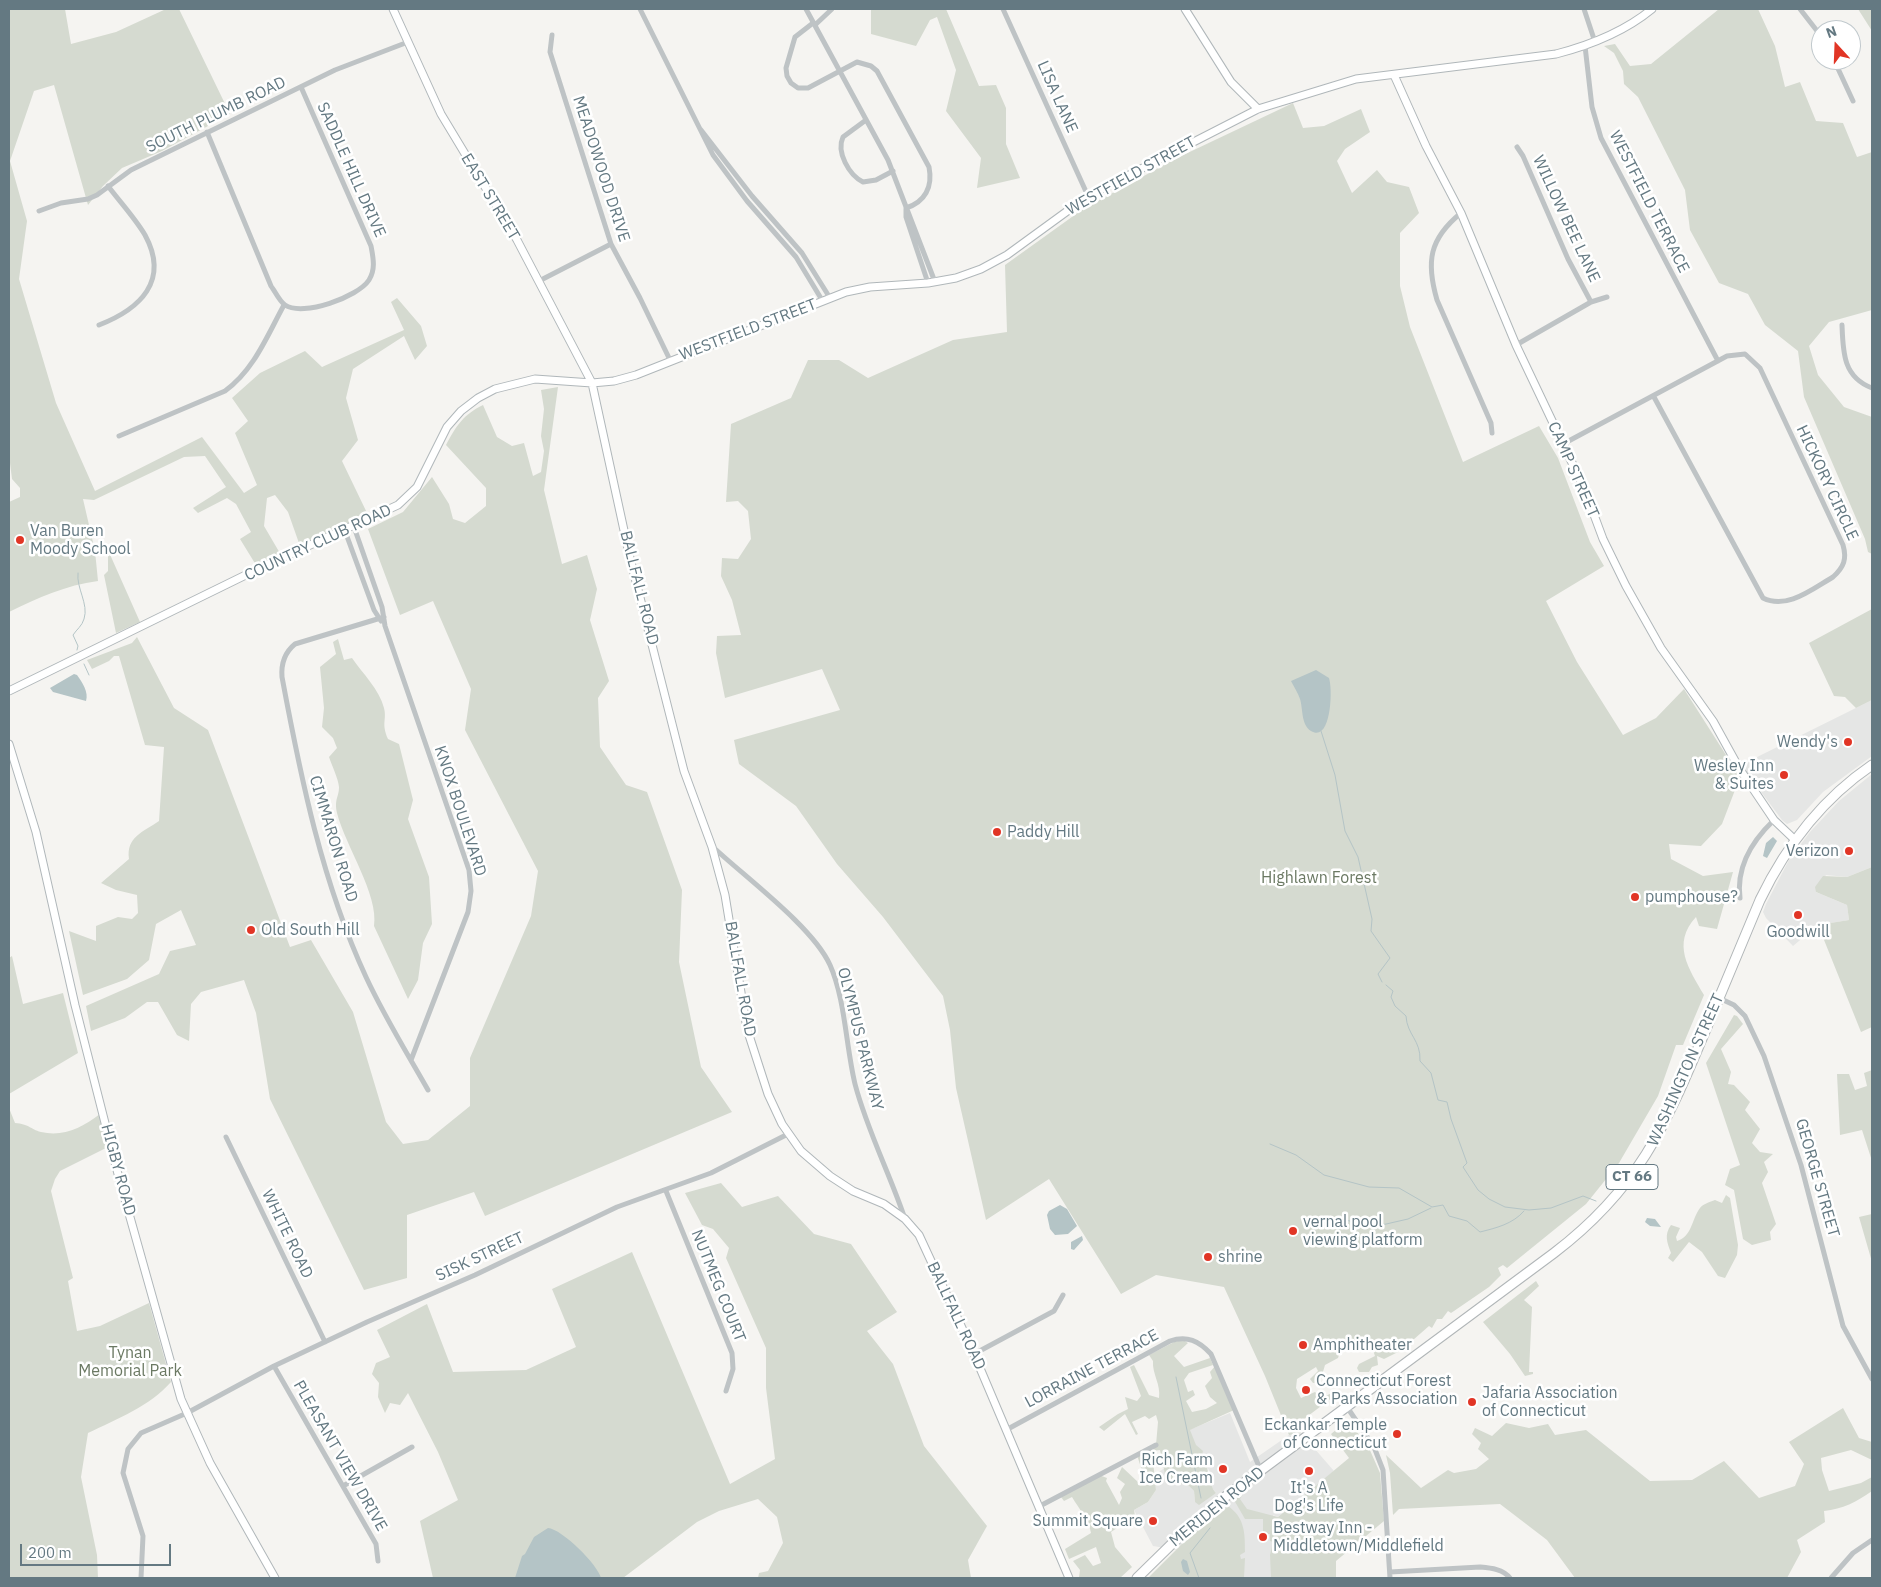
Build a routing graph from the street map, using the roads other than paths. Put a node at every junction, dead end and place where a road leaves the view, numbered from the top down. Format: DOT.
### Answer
graph roads {
  1 [pos="393,9"];
  2 [pos="640,9"];
  3 [pos="806,9"];
  4 [pos="832,9"];
  5 [pos="1003,9"];
  6 [pos="1185,9"];
  7 [pos="1584,9"];
  8 [pos="1652,9"];
  9 [pos="1800,9"];
  10 [pos="1811,23"];
  11 [pos="814,24"];
  12 [pos="552,35"];
  13 [pos="408,42"];
  14 [pos="1595,42"];
  15 [pos="1585,46"];
  16 [pos="839,70"];
  17 [pos="1839,70"];
  18 [pos="1394,75"];
  19 [pos="301,87"];
  20 [pos="1853,101"];
  21 [pos="1258,109"];
  22 [pos="866,120"];
  23 [pos="699,128"];
  24 [pos="208,132"];
  25 [pos="1517,147"];
  26 [pos="893,171"];
  27 [pos="108,186"];
  28 [pos="752,196"];
  29 [pos="1088,196"];
  30 [pos="747,201"];
  31 [pos="906,208"];
  32 [pos="39,211"];
  33 [pos="1461,213"];
  34 [pos="611,244"];
  35 [pos="802,253"];
  36 [pos="796,257"];
  37 [pos="539,281"];
  38 [pos="932,282"];
  39 [pos="1607,297"];
  40 [pos="830,298"];
  41 [pos="822,300"];
  42 [pos="1591,302"];
  43 [pos="284,304"];
  44 [pos="99,325"];
  45 [pos="1842,325"];
  46 [pos="1516,345"];
  47 [pos="670,360"];
  48 [pos="1718,361"];
  49 [pos="592,383"];
  50 [pos="1872,388"];
  51 [pos="1654,397"];
  52 [pos="1492,433"];
  53 [pos="119,436"];
  54 [pos="1563,444"];
  55 [pos="354,527"];
  56 [pos="345,531"];
  57 [pos="382,618"];
  58 [pos="9,691"];
  59 [pos="9,744"];
  60 [pos="1872,765"];
  61 [pos="1774,820"];
  62 [pos="1795,840"];
  63 [pos="712,847"];
  64 [pos="1740,898"];
  65 [pos="1719,998"];
  66 [pos="411,1060"];
  67 [pos="428,1090"];
  68 [pos="788,1134"];
  69 [pos="226,1137"];
  70 [pos="666,1191"];
  71 [pos="905,1219"];
  72 [pos="1063,1295"];
  73 [pos="325,1342"];
  74 [pos="1422,1351"];
  75 [pos="974,1354"];
  76 [pos="274,1366"];
  77 [pos="1872,1378"];
  78 [pos="726,1391"];
  79 [pos="1347,1407"];
  80 [pos="187,1413"];
  81 [pos="1006,1430"];
  82 [pos="1156,1445"];
  83 [pos="412,1447"];
  84 [pos="1261,1470"];
  85 [pos="343,1486"];
  86 [pos="1038,1507"];
  87 [pos="1872,1540"];
  88 [pos="378,1561"];
  89 [pos="1390,1575"];
  90 [pos="141,1578"];
  91 [pos="275,1578"];
  92 [pos="1069,1578"];
  93 [pos="1137,1578"];
  94 [pos="1510,1578"];
  95 [pos="1831,1578"];
  1 -- 13 [label="main road, EAST STREET"];
  2 -- 23 [label="street"];
  3 -- 11 [label="street"];
  4 -- 11 [label="street"];
  5 -- 29 [label="street, LISA LANE"];
  6 -- 21 [label="main road"];
  7 -- 14 [label="street"];
  8 -- 14 [label="main road, WESTFIELD STREET"];
  9 -- 10 [label="street"];
  11 -- 16 [label="street"];
  11 -- 16 [label="street"];
  12 -- 34 [label="street, MEADOWOOD DRIVE"];
  13 -- 19 [label="street, SOUTH PLUMB ROAD"];
  13 -- 37 [label="main road, EAST STREET"];
  14 -- 15 [label="main road, WESTFIELD STREET"];
  15 -- 18 [label="main road, WESTFIELD STREET"];
  15 -- 48 [label="street, WESTFIELD TERRACE"];
  16 -- 22 [label="street"];
  16 -- 31 [label="street"];
  17 -- 20 [label="street"];
  18 -- 21 [label="main road, WESTFIELD STREET"];
  18 -- 33 [label="main road, CAMP STREET"];
  19 -- 24 [label="street, SOUTH PLUMB ROAD"];
  19 -- 43 [label="street, SADDLE HILL DRIVE"];
  21 -- 29 [label="main road, WESTFIELD STREET"];
  22 -- 26 [label="street"];
  22 -- 26 [label="street"];
  23 -- 28 [label="street"];
  23 -- 30 [label="street"];
  24 -- 27 [label="street, SOUTH PLUMB ROAD"];
  24 -- 43 [label="street"];
  25 -- 42 [label="street, WILLOW BEE LANE"];
  26 -- 31 [label="street"];
  27 -- 32 [label="street, SOUTH PLUMB ROAD"];
  27 -- 44 [label="street"];
  28 -- 30 [label="street"];
  28 -- 35 [label="street"];
  29 -- 38 [label="main road, WESTFIELD STREET"];
  30 -- 36 [label="street"];
  31 -- 38 [label="street"];
  33 -- 46 [label="main road, CAMP STREET"];
  33 -- 52 [label="street"];
  34 -- 37 [label="street"];
  34 -- 47 [label="street, MEADOWOOD DRIVE"];
  35 -- 36 [label="street"];
  35 -- 40 [label="street"];
  36 -- 41 [label="street"];
  37 -- 49 [label="main road, EAST STREET"];
  38 -- 40 [label="main road, WESTFIELD STREET"];
  39 -- 42 [label="street"];
  40 -- 41 [label="main road, WESTFIELD STREET"];
  41 -- 47 [label="main road, WESTFIELD STREET"];
  42 -- 46 [label="street"];
  43 -- 53 [label="street"];
  45 -- 50 [label="street"];
  46 -- 54 [label="main road, CAMP STREET"];
  47 -- 49 [label="main road, WESTFIELD STREET"];
  48 -- 51 [label="street, HICKORY CIRCLE"];
  48 -- 51 [label="street, HICKORY CIRCLE"];
  49 -- 55 [label="main road, COUNTRY CLUB ROAD"];
  49 -- 63 [label="main road, BALLFALL ROAD"];
  51 -- 54 [label="street, HICKORY CIRCLE"];
  54 -- 61 [label="main road, CAMP STREET"];
  55 -- 56 [label="main road, COUNTRY CLUB ROAD"];
  55 -- 57 [label="street, KNOX BOULEVARD"];
  56 -- 57 [label="street, KNOX BOULEVARD"];
  56 -- 58 [label="main road, COUNTRY CLUB ROAD"];
  57 -- 66 [label="street, KNOX BOULEVARD"];
  57 -- 66 [label="street, CIMMARON ROAD"];
  59 -- 80 [label="main road, HIGBY ROAD"];
  60 -- 62 [label="highway, WASHINGTON STREET / CT 66"];
  61 -- 62 [label="main road, CAMP STREET"];
  61 -- 64 [label="street"];
  62 -- 65 [label="highway, WASHINGTON STREET / CT 66"];
  63 -- 68 [label="main road, BALLFALL ROAD"];
  63 -- 71 [label="street, OLYMPUS PARKWAY"];
  65 -- 74 [label="highway, WASHINGTON STREET / CT 66"];
  65 -- 77 [label="street, GEORGE STREET"];
  66 -- 67 [label="street, CIMMARON ROAD"];
  68 -- 70 [label="street, SISK STREET"];
  68 -- 71 [label="main road, BALLFALL ROAD"];
  69 -- 73 [label="street, WHITE ROAD"];
  70 -- 73 [label="street, SISK STREET"];
  70 -- 78 [label="street, NUTMEG COURT"];
  71 -- 75 [label="main road, BALLFALL ROAD"];
  72 -- 75 [label="street"];
  73 -- 76 [label="street, SISK STREET"];
  74 -- 79 [label="highway, MERIDEN ROAD / CT 66"];
  75 -- 81 [label="main road, BALLFALL ROAD"];
  76 -- 80 [label="street, SISK STREET"];
  76 -- 85 [label="street, PLEASANT VIEW DRIVE"];
  79 -- 84 [label="highway, MERIDEN ROAD / CT 66"];
  79 -- 89 [label="street"];
  80 -- 90 [label="street, SISK STREET"];
  80 -- 91 [label="main road, HIGBY ROAD"];
  81 -- 84 [label="street, LORRAINE TERRACE"];
  81 -- 86 [label="main road, BALLFALL ROAD"];
  82 -- 86 [label="street"];
  83 -- 85 [label="street"];
  84 -- 93 [label="highway, MERIDEN ROAD / CT 66"];
  85 -- 88 [label="street, PLEASANT VIEW DRIVE"];
  86 -- 92 [label="main road, BALLFALL ROAD"];
  87 -- 95 [label="street"];
  89 -- 94 [label="street"];
}
